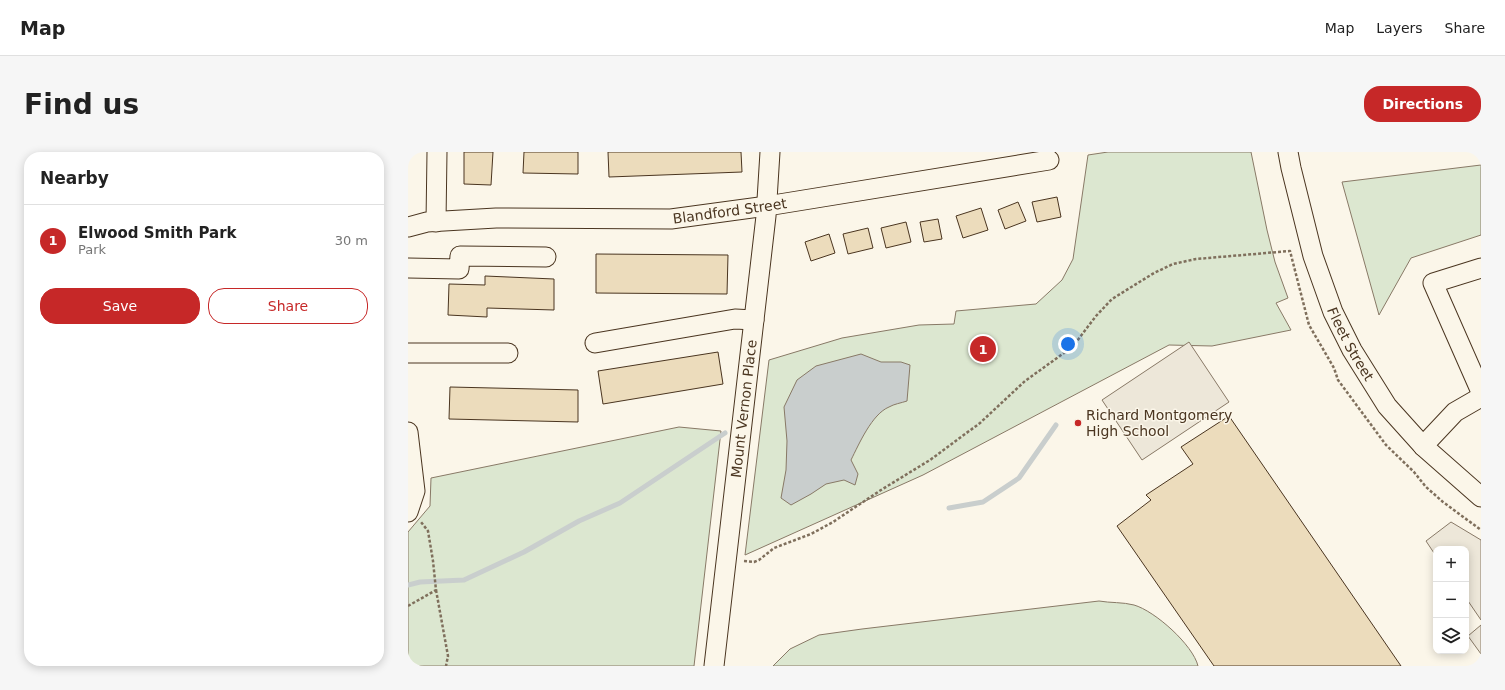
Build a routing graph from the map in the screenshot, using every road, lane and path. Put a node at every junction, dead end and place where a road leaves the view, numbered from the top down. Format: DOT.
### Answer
graph roads {
  1 [pos="438,152"];
  2 [pos="770,152"];
  3 [pos="1288,152"];
  4 [pos="1049,160"];
  5 [pos="767,206"];
  6 [pos="436,222"];
  7 [pos="408,227"];
  8 [pos="546,257"];
  9 [pos="408,268"];
  10 [pos="1481,268"];
  11 [pos="754,320"];
  12 [pos="595,343"];
  13 [pos="408,353"];
  14 [pos="508,353"];
  15 [pos="1481,392"];
  16 [pos="1481,397"];
  17 [pos="408,432"];
  18 [pos="1423,446"];
  19 [pos="1481,497"];
  20 [pos="408,512"];
  21 [pos="1481,530"];
  22 [pos="744,561"];
  23 [pos="436,588"];
  24 [pos="408,606"];
  25 [pos="446,666"];
  26 [pos="714,666"];
  1 -- 6 [label="street"];
  2 -- 5 [label="street, Mount Vernon Place"];
  3 -- 18 [label="street, Fleet Street"];
  4 -- 5 [label="street, Blandford Street"];
  5 -- 6 [label="street, Blandford Street"];
  5 -- 11 [label="street, Mount Vernon Place"];
  6 -- 7 [label="street, Blandford Street"];
  8 -- 9 [label="street"];
  10 -- 15 [label="street"];
  11 -- 12 [label="street"];
  11 -- 26 [label="street, Mount Vernon Place"];
  13 -- 14 [label="street"];
  16 -- 18 [label="street"];
  17 -- 20 [label="street"];
  18 -- 19 [label="street, Fleet Street"];
  20 -- 23 [label="path"];
  21 -- 22 [label="path"];
  23 -- 24 [label="path"];
  23 -- 25 [label="path"];
}
